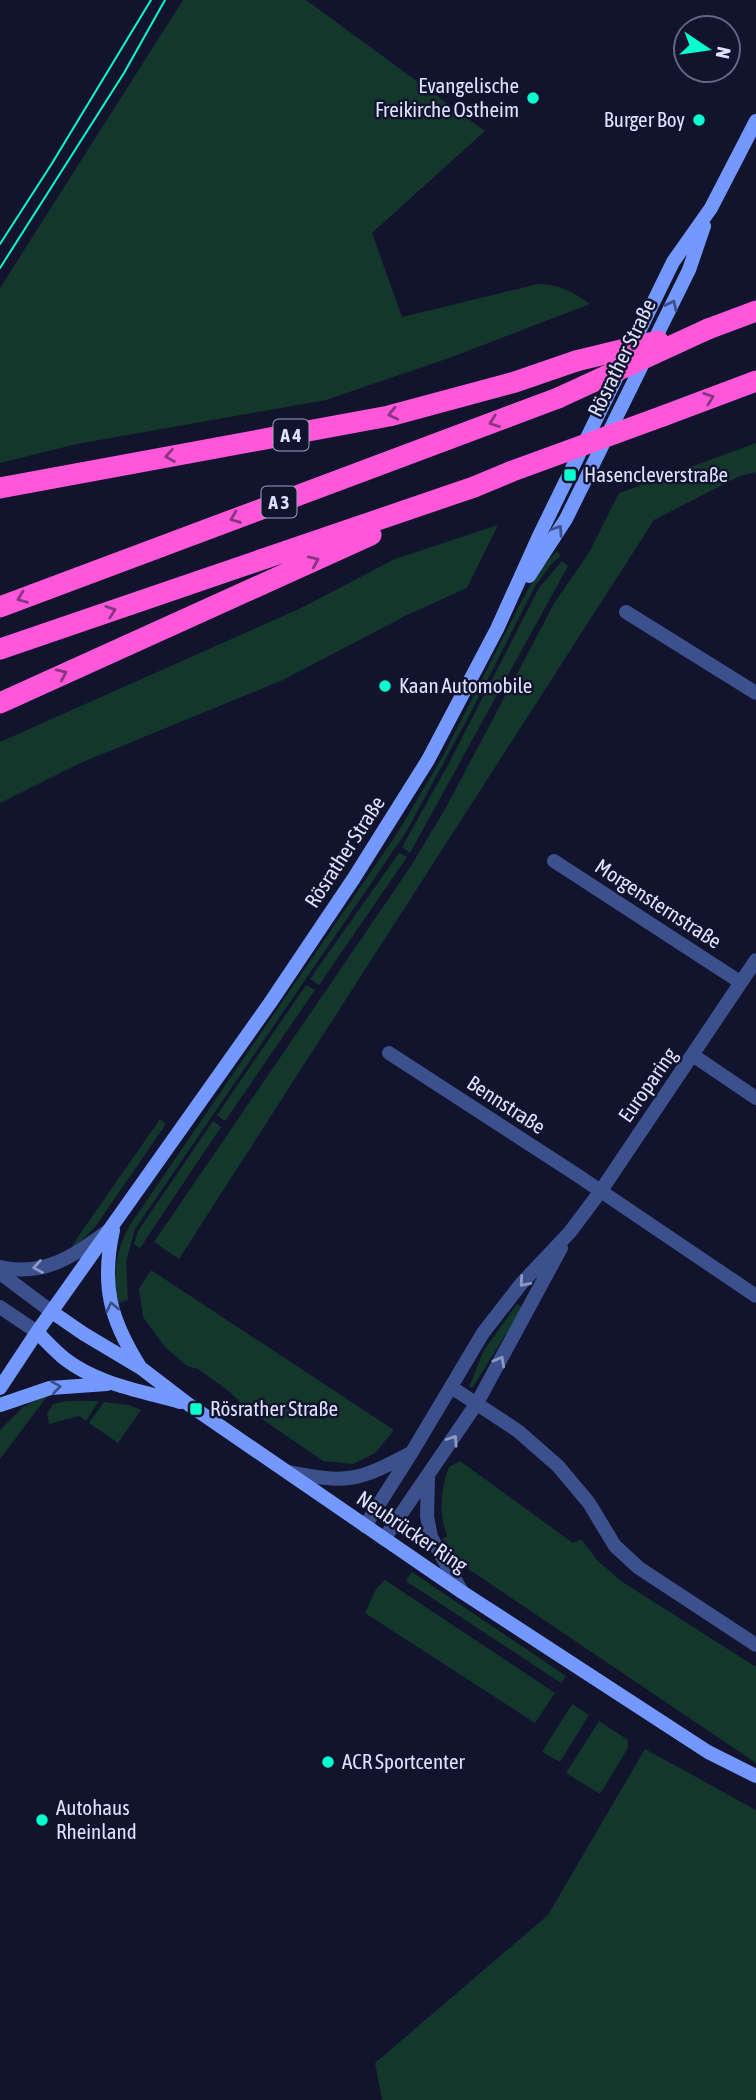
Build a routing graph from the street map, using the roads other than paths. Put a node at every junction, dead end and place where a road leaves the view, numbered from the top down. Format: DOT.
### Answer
graph roads {
  1 [pos="756,121"];
  2 [pos="756,311"];
  3 [pos="708,329"];
  4 [pos="756,381"];
  5 [pos="474,487"];
  6 [pos="0,488"];
  7 [pos="0,607"];
  8 [pos="626,612"];
  9 [pos="0,649"];
  10 [pos="756,693"];
  11 [pos="0,703"];
  12 [pos="554,860"];
  13 [pos="756,960"];
  14 [pos="740,982"];
  15 [pos="389,1053"];
  16 [pos="694,1056"];
  17 [pos="756,1098"];
  18 [pos="600,1192"];
  19 [pos="114,1226"];
  20 [pos="570,1232"];
  21 [pos="0,1267"];
  22 [pos="0,1273"];
  23 [pos="756,1296"];
  24 [pos="0,1307"];
  25 [pos="52,1312"];
  26 [pos="37,1332"];
  27 [pos="141,1368"];
  28 [pos="115,1383"];
  29 [pos="451,1387"];
  30 [pos="0,1388"];
  31 [pos="477,1403"];
  32 [pos="188,1404"];
  33 [pos="0,1405"];
  34 [pos="412,1452"];
  35 [pos="289,1472"];
  36 [pos="428,1476"];
  37 [pos="365,1526"];
  38 [pos="384,1539"];
  39 [pos="462,1592"];
  40 [pos="756,1645"];
  41 [pos="756,1776"];
  1 -- 19 [label="main road, Rösrather Straße"];
  2 -- 3 [label="highway, A 3"];
  3 -- 6 [label="highway, A 4, one-way, bridge"];
  3 -- 7 [label="highway, A 3, one-way, bridge"];
  5 -- 4 [label="highway, A 3, one-way, bridge"];
  9 -- 5 [label="highway, A 3, one-way"];
  11 -- 5 [label="highway, one-way"];
  8 -- 10 [label="street"];
  12 -- 14 [label="street, Morgensternstraße"];
  13 -- 14 [label="street, Europaring"];
  14 -- 16 [label="street, Europaring"];
  15 -- 18 [label="street, Bennstraße"];
  16 -- 17 [label="street"];
  16 -- 18 [label="street, Europaring"];
  18 -- 20 [label="street, Europaring"];
  18 -- 23 [label="street, Bennstraße"];
  19 -- 21 [label="street, Rösrather Straße, one-way"];
  19 -- 25 [label="main road, Rösrather Straße"];
  27 -- 19 [label="main road, one-way"];
  20 -- 29 [label="street, Europaring, one-way"];
  31 -- 20 [label="street, Europaring, one-way"];
  22 -- 25 [label="street"];
  24 -- 26 [label="street"];
  25 -- 26 [label="main road, Rösrather Straße"];
  25 -- 27 [label="main road, Neubrücker Ring"];
  26 -- 28 [label="main road"];
  26 -- 30 [label="main road, Rösrather Straße"];
  27 -- 32 [label="main road, Neubrücker Ring"];
  28 -- 32 [label="main road"];
  33 -- 28 [label="main road, one-way"];
  29 -- 31 [label="street"];
  29 -- 34 [label="street, Europaring"];
  36 -- 31 [label="street, Europaring, one-way"];
  31 -- 40 [label="street"];
  32 -- 35 [label="main road, Neubrücker Ring"];
  34 -- 35 [label="street"];
  34 -- 37 [label="street, Europaring"];
  35 -- 37 [label="main road, Neubrücker Ring"];
  36 -- 38 [label="street, Europaring"];
  36 -- 39 [label="street"];
  37 -- 38 [label="main road, Neubrücker Ring"];
  38 -- 39 [label="main road, Neubrücker Ring"];
  39 -- 41 [label="main road, Neubrücker Ring"];
}
